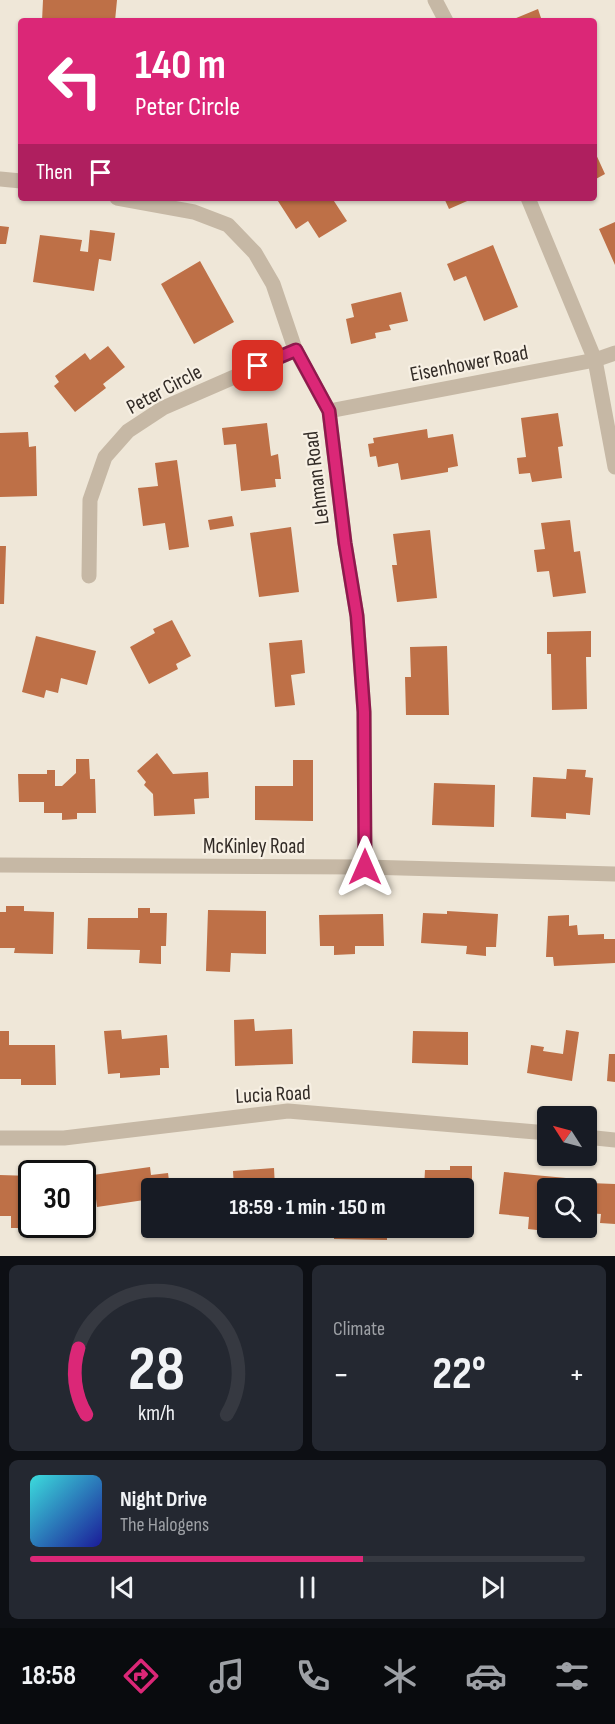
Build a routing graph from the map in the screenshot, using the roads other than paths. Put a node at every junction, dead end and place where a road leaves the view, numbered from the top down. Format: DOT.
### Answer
graph roads {
  1 [pos="435,0"];
  2 [pos="444,18"];
  3 [pos="0,179"];
  4 [pos="18,181"];
  5 [pos="134,201"];
  6 [pos="529,201"];
  7 [pos="296,350"];
  8 [pos="615,353"];
  9 [pos="595,360"];
  10 [pos="329,411"];
  11 [pos="615,467"];
  12 [pos="88,576"];
  13 [pos="0,865"];
  14 [pos="365,867"];
  15 [pos="615,874"];
  16 [pos="537,1132"];
  17 [pos="0,1138"];
  18 [pos="597,1138"];
  19 [pos="615,1140"];
  1 -- 2 [label="street"];
  3 -- 4 [label="street"];
  5 -- 7 [label="street, Lehman Road"];
  6 -- 9 [label="street"];
  7 -- 10 [label="street, Lehman Road"];
  7 -- 12 [label="street, Peter Circle"];
  8 -- 9 [label="street, Eisenhower Road"];
  9 -- 10 [label="street, Eisenhower Road"];
  9 -- 11 [label="street"];
  10 -- 14 [label="street, Lehman Road"];
  13 -- 14 [label="street, McKinley Road"];
  14 -- 15 [label="street, McKinley Road"];
  16 -- 17 [label="street, Lucia Road"];
  18 -- 19 [label="street"];
}
